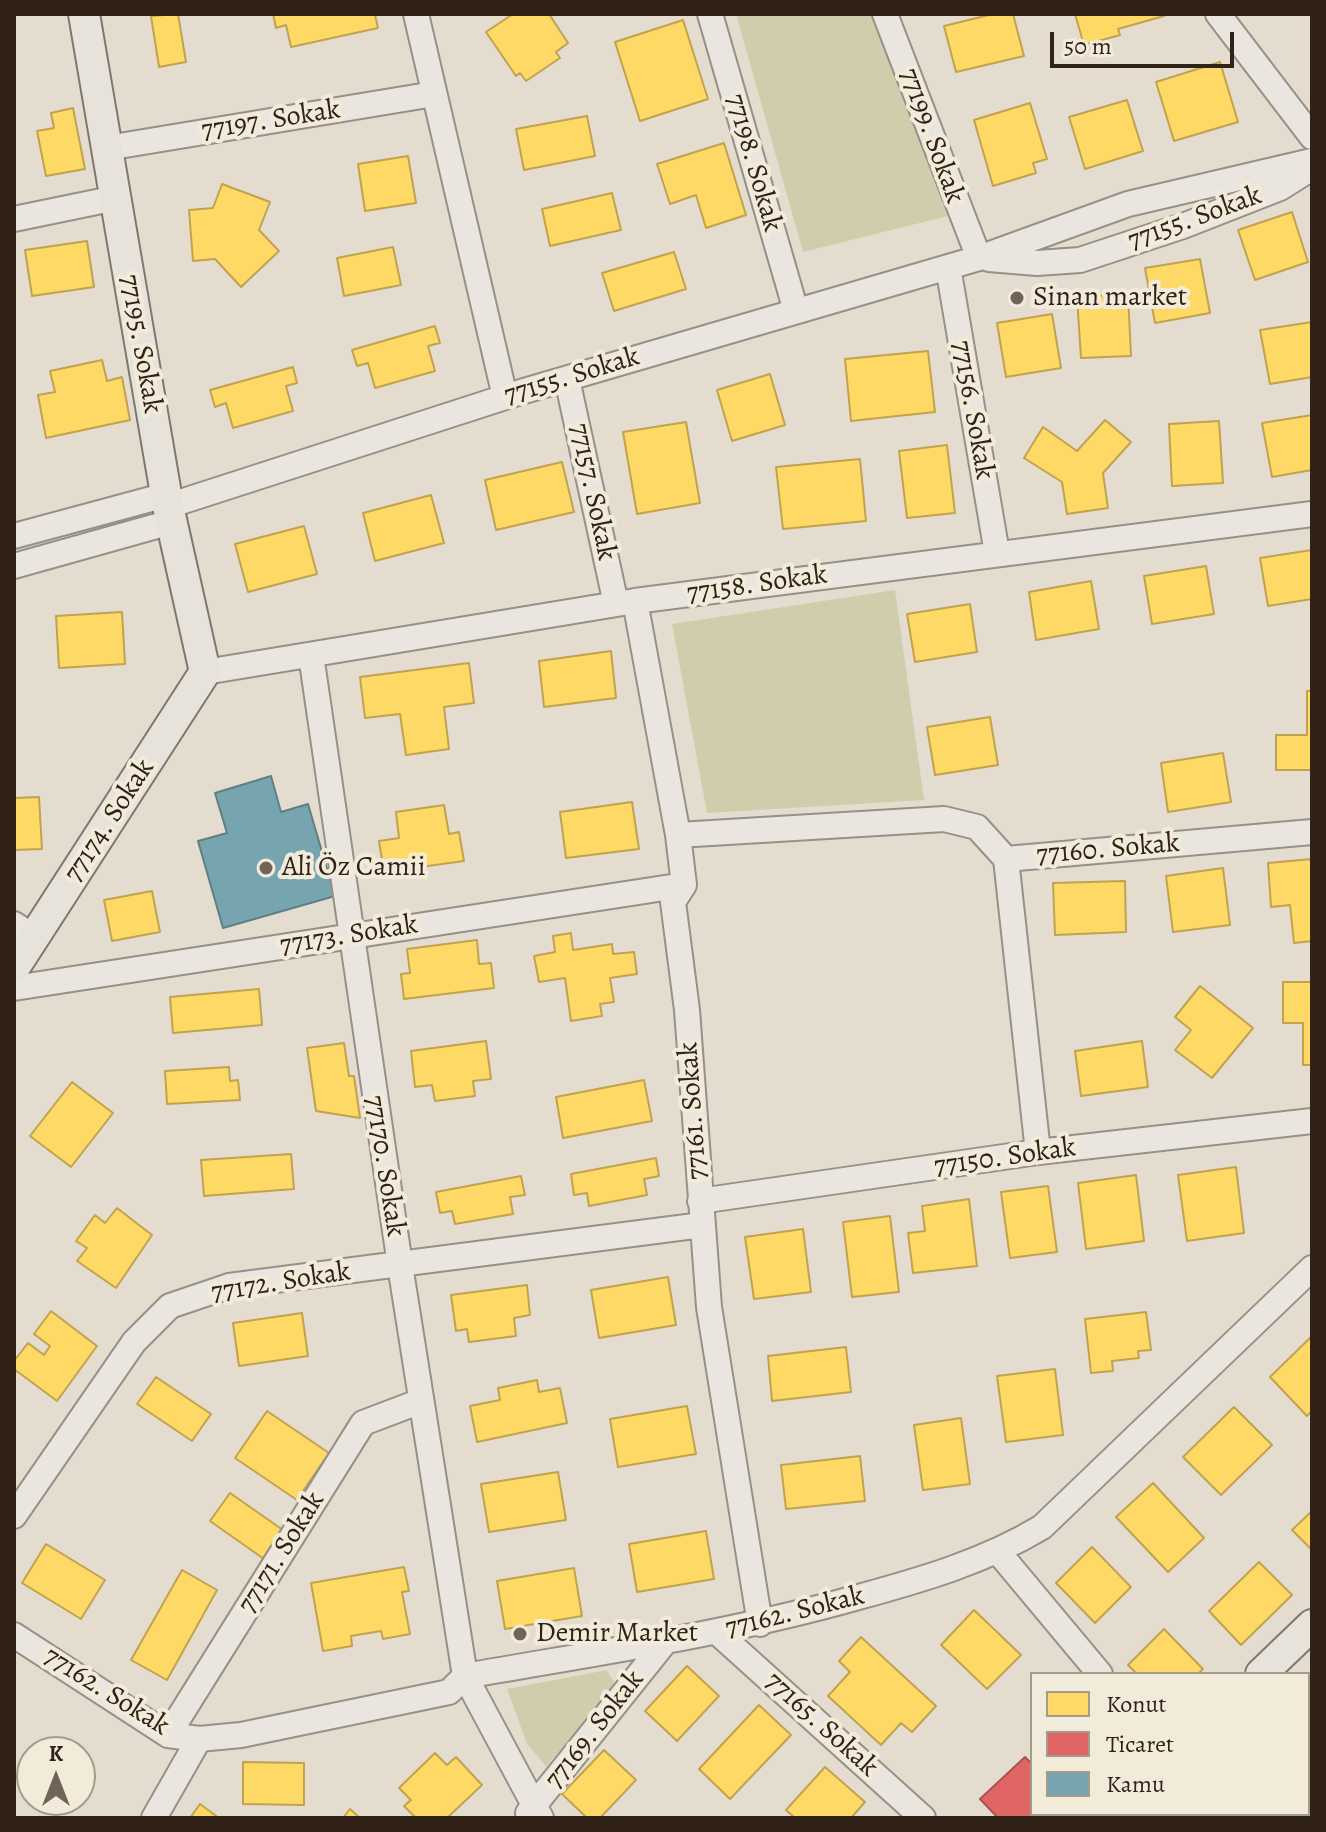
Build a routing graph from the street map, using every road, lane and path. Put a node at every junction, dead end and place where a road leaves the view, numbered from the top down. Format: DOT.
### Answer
graph roads {
  1 [pos="84,14"];
  2 [pos="416,14"];
  3 [pos="710,14"];
  4 [pos="885,14"];
  5 [pos="1218,14"];
  6 [pos="434,94"];
  7 [pos="1312,137"];
  8 [pos="107,148"];
  9 [pos="1312,161"];
  10 [pos="1312,168"];
  11 [pos="116,198"];
  12 [pos="14,219"];
  13 [pos="979,258"];
  14 [pos="948,267"];
  15 [pos="796,311"];
  16 [pos="567,379"];
  17 [pos="505,397"];
  18 [pos="168,508"];
  19 [pos="1312,514"];
  20 [pos="14,536"];
  21 [pos="997,553"];
  22 [pos="14,566"];
  23 [pos="626,603"];
  24 [pos="311,655"];
  25 [pos="205,672"];
  26 [pos="1312,832"];
  27 [pos="678,835"];
  28 [pos="1006,859"];
  29 [pos="684,885"];
  30 [pos="24,930"];
  31 [pos="350,935"];
  32 [pos="14,968"];
  33 [pos="14,988"];
  34 [pos="1312,1121"];
  35 [pos="1038,1152"];
  36 [pos="701,1213"];
  37 [pos="400,1265"];
  38 [pos="1312,1268"];
  39 [pos="421,1401"];
  40 [pos="14,1516"];
  41 [pos="999,1553"];
  42 [pos="760,1624"];
  43 [pos="1312,1625"];
  44 [pos="718,1633"];
  45 [pos="14,1635"];
  46 [pos="665,1642"];
  47 [pos="1098,1672"];
  48 [pos="1263,1672"];
  49 [pos="465,1676"];
  50 [pos="168,1735"];
  51 [pos="199,1739"];
  52 [pos="534,1813"];
  53 [pos="154,1818"];
  54 [pos="923,1818"];
  1 -- 8 [label="main road, 77195. Sokak"];
  2 -- 6 [label="street"];
  3 -- 15 [label="street, 77198. Sokak"];
  4 -- 13 [label="street, 77199. Sokak"];
  5 -- 7 [label="street"];
  6 -- 8 [label="street, 77197. Sokak"];
  6 -- 17 [label="street"];
  8 -- 11 [label="main road, 77195. Sokak"];
  9 -- 13 [label="street, 77155. Sokak"];
  10 -- 13 [label="street, 77155. Sokak"];
  11 -- 12 [label="street"];
  11 -- 18 [label="main road, 77195. Sokak"];
  13 -- 14 [label="street, 77155. Sokak"];
  14 -- 15 [label="street, 77155. Sokak"];
  14 -- 21 [label="street, 77156. Sokak"];
  15 -- 16 [label="street, 77155. Sokak"];
  16 -- 17 [label="street, 77155. Sokak"];
  16 -- 23 [label="street, 77157. Sokak"];
  17 -- 18 [label="street, 77155. Sokak"];
  18 -- 20 [label="street"];
  18 -- 22 [label="street"];
  18 -- 25 [label="main road, 77195. Sokak"];
  19 -- 21 [label="street, 77158. Sokak"];
  21 -- 23 [label="street, 77158. Sokak"];
  23 -- 24 [label="street, 77158. Sokak"];
  23 -- 27 [label="street, 77161. Sokak"];
  24 -- 25 [label="street, 77158. Sokak"];
  24 -- 31 [label="street, 77170. Sokak"];
  25 -- 30 [label="main road, 77174. Sokak"];
  26 -- 28 [label="street, 77160. Sokak"];
  27 -- 28 [label="street"];
  27 -- 29 [label="street, 77161. Sokak"];
  28 -- 35 [label="street, 77160. Sokak"];
  29 -- 31 [label="street, 77173. Sokak"];
  29 -- 36 [label="street, 77161. Sokak"];
  30 -- 32 [label="main road, 77174. Sokak"];
  31 -- 33 [label="street, 77173. Sokak"];
  31 -- 37 [label="street, 77170. Sokak"];
  34 -- 35 [label="street, 77150. Sokak"];
  35 -- 36 [label="street, 77150. Sokak"];
  36 -- 37 [label="street, 77172. Sokak"];
  36 -- 42 [label="street, 77161. Sokak"];
  37 -- 39 [label="street, 77170. Sokak"];
  37 -- 40 [label="street, 77172. Sokak"];
  38 -- 41 [label="street, 77162. Sokak"];
  39 -- 49 [label="street, 77170. Sokak"];
  39 -- 50 [label="street, 77171. Sokak"];
  41 -- 42 [label="street, 77162. Sokak"];
  41 -- 47 [label="street"];
  42 -- 44 [label="street, 77162. Sokak"];
  43 -- 48 [label="main road"];
  44 -- 46 [label="street, 77162. Sokak"];
  44 -- 54 [label="street, 77165. Sokak"];
  45 -- 50 [label="street, 77162. Sokak"];
  46 -- 49 [label="street, 77162. Sokak"];
  46 -- 52 [label="street, 77169. Sokak"];
  49 -- 51 [label="street, 77162. Sokak"];
  49 -- 52 [label="street"];
  50 -- 51 [label="street, 77162. Sokak"];
  51 -- 53 [label="street"];
}
